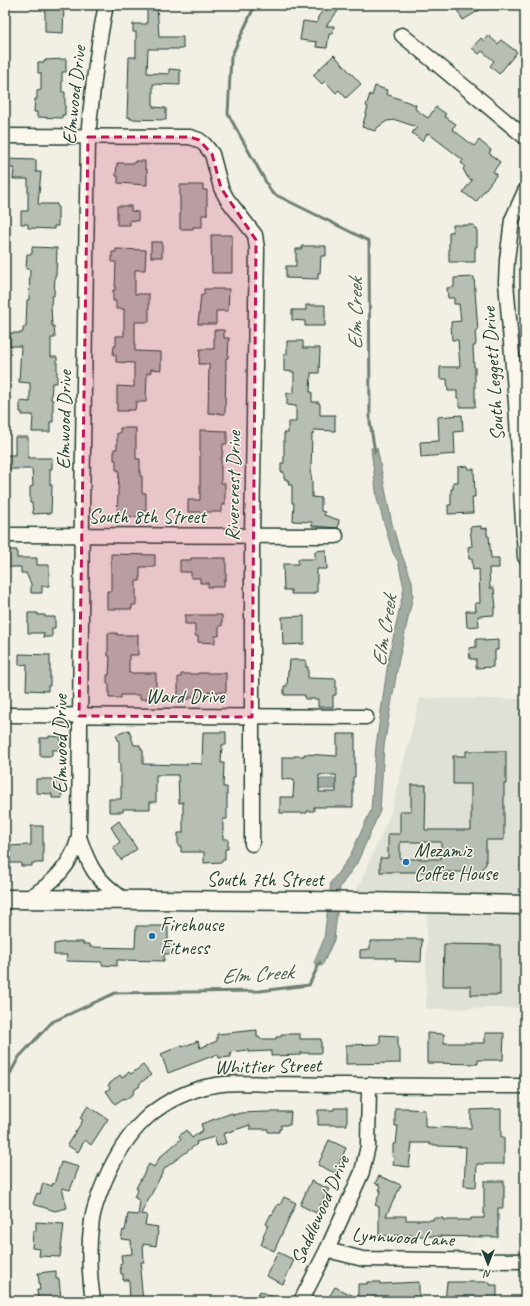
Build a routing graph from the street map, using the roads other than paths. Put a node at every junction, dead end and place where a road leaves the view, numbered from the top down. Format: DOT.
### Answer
graph roads {
  1 [pos="106,5"];
  2 [pos="402,35"];
  3 [pos="5,136"];
  4 [pos="88,137"];
  5 [pos="525,137"];
  6 [pos="525,191"];
  7 [pos="520,403"];
  8 [pos="5,535"];
  9 [pos="82,535"];
  10 [pos="252,536"];
  11 [pos="336,536"];
  12 [pos="525,542"];
  13 [pos="525,557"];
  14 [pos="5,715"];
  15 [pos="79,716"];
  16 [pos="252,717"];
  17 [pos="366,718"];
  18 [pos="79,837"];
  19 [pos="252,844"];
  20 [pos="5,899"];
  21 [pos="123,899"];
  22 [pos="27,900"];
  23 [pos="525,905"];
  24 [pos="369,1085"];
  25 [pos="525,1086"];
  26 [pos="327,1250"];
  27 [pos="525,1261"];
  28 [pos="93,1301"];
  29 [pos="301,1301"];
  1 -- 4 [label="street, Elmwood Drive"];
  2 -- 5 [label="street"];
  3 -- 4 [label="street"];
  4 -- 9 [label="street, Elmwood Drive"];
  4 -- 10 [label="street, Rivercrest Drive"];
  6 -- 7 [label="street, South Leggett Drive"];
  7 -- 12 [label="street, South Leggett Drive"];
  8 -- 9 [label="street, South 8th Street"];
  9 -- 10 [label="street, South 8th Street"];
  9 -- 15 [label="street, Elmwood Drive"];
  10 -- 11 [label="street, South 8th Street"];
  10 -- 16 [label="street, Rivercrest Drive"];
  12 -- 13 [label="street, South Leggett Drive"];
  14 -- 15 [label="street, Ward Drive"];
  15 -- 16 [label="street, Ward Drive"];
  15 -- 18 [label="street, Elmwood Drive"];
  16 -- 17 [label="street, Ward Drive"];
  16 -- 19 [label="street, Rivercrest Drive"];
  18 -- 21 [label="street, Elmwood Drive"];
  18 -- 22 [label="street, Elmwood Drive"];
  20 -- 22 [label="main road, South 7th Street"];
  21 -- 22 [label="main road, South 7th Street"];
  21 -- 23 [label="main road, South 7th Street"];
  24 -- 25 [label="street, Whittier Street"];
  24 -- 26 [label="street, Saddlewood Drive"];
  24 -- 28 [label="street, Whittier Street"];
  26 -- 27 [label="street, Lynnwood Lane"];
  26 -- 29 [label="street, Saddlewood Drive"];
}
